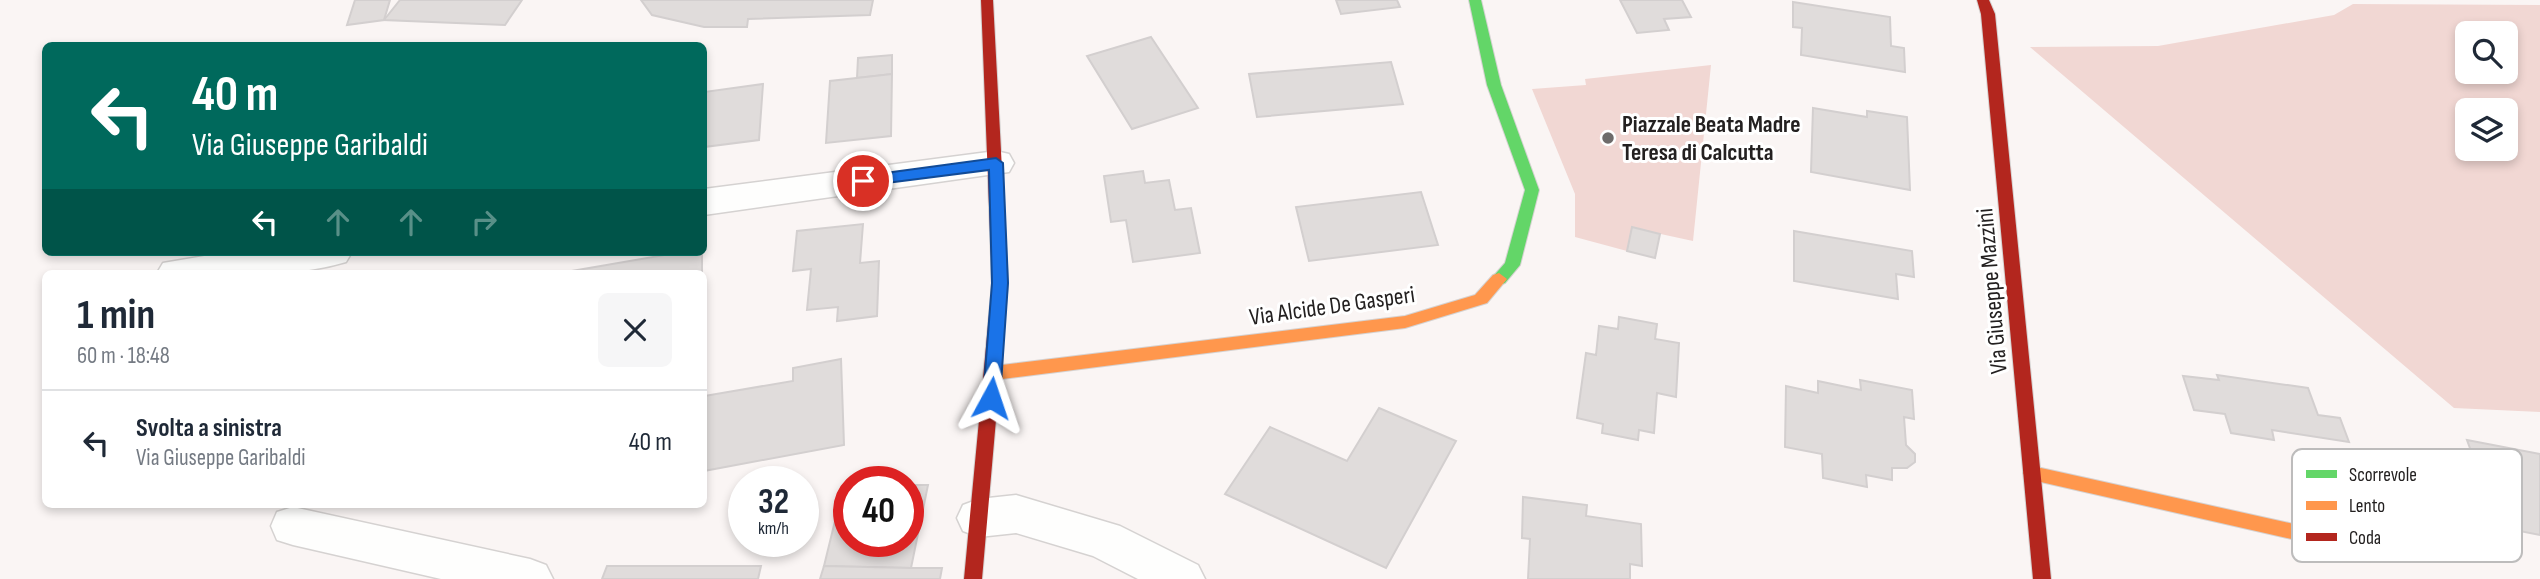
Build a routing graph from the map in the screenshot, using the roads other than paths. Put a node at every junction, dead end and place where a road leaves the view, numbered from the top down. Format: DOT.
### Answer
graph roads {
  1 [pos="987,0"];
  2 [pos="1475,0"];
  3 [pos="1983,0"];
  4 [pos="996,163"];
  5 [pos="707,202"];
  6 [pos="303,256"];
  7 [pos="198,270"];
  8 [pos="994,373"];
  9 [pos="2032,473"];
  10 [pos="979,518"];
  11 [pos="293,526"];
  12 [pos="2292,531"];
  13 [pos="530,579"];
  14 [pos="973,579"];
  15 [pos="1182,579"];
  16 [pos="2042,579"];
  1 -- 4 [label="street"];
  2 -- 8 [label="street, Via Alcide De Gasperi"];
  3 -- 9 [label="street, Via Giuseppe Mazzini"];
  4 -- 5 [label="street"];
  4 -- 8 [label="street"];
  6 -- 7 [label="street"];
  8 -- 10 [label="street"];
  9 -- 12 [label="street"];
  9 -- 16 [label="street, Via Giuseppe Mazzini"];
  10 -- 14 [label="street"];
  10 -- 15 [label="street"];
  11 -- 13 [label="street"];
}
